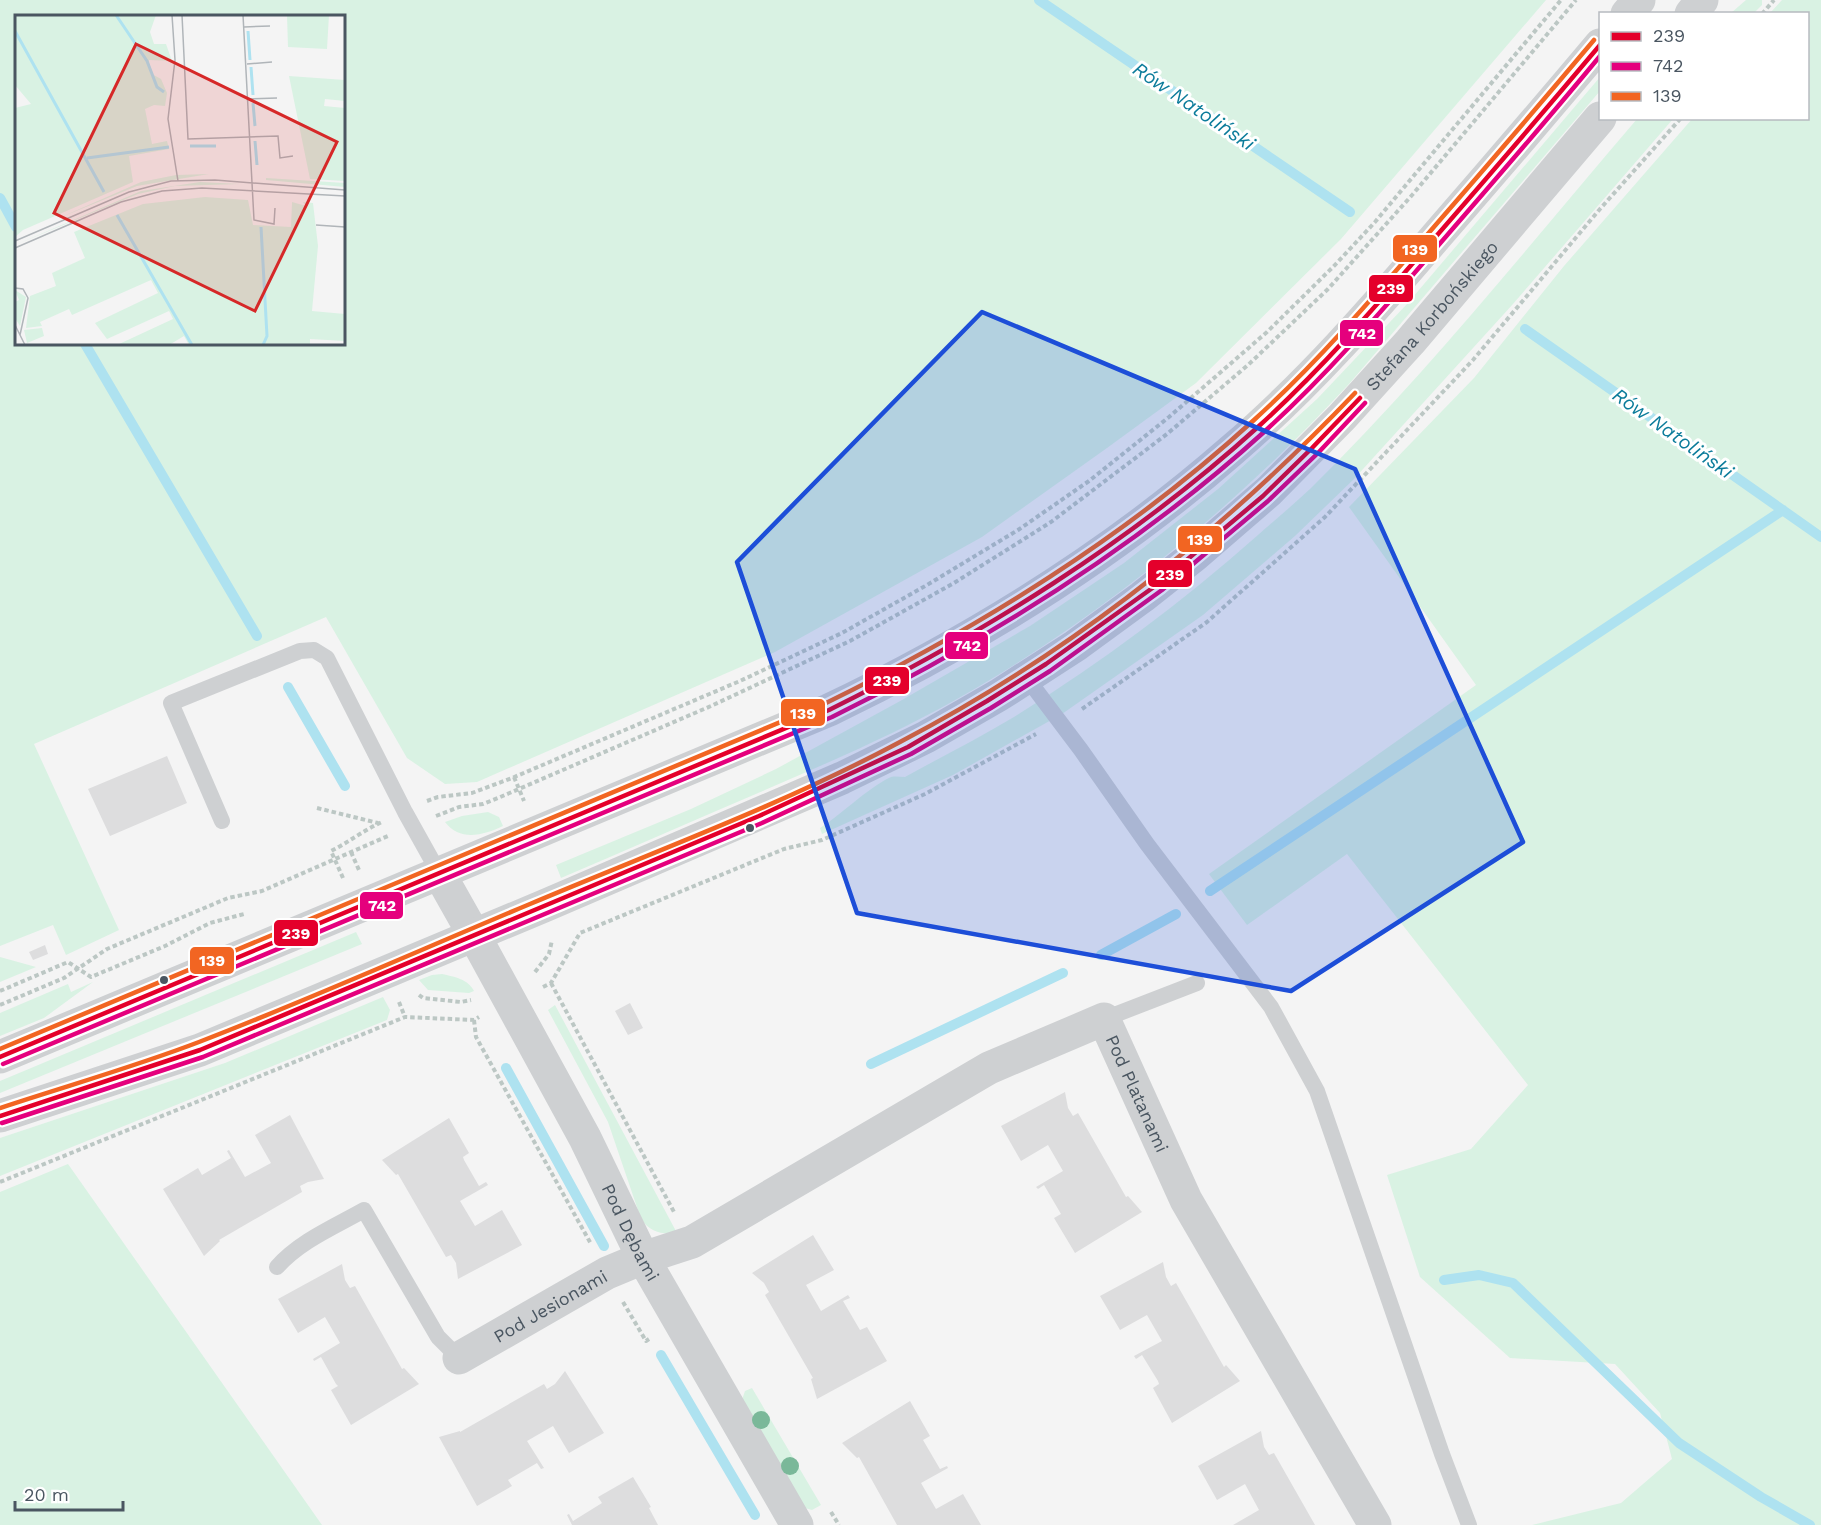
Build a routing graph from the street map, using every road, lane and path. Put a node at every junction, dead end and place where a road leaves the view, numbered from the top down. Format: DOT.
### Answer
graph roads {
  1 [pos="1561,0"];
  2 [pos="1576,0"];
  3 [pos="1639,0"];
  4 [pos="1702,0"];
  5 [pos="1774,0"];
  6 [pos="1629,12"];
  7 [pos="1693,12"];
  8 [pos="1764,12"];
  9 [pos="1599,46"];
  10 [pos="1599,119"];
  11 [pos="1026,677"];
  12 [pos="317,808"];
  13 [pos="409,819"];
  14 [pos="222,821"];
  15 [pos="379,823"];
  16 [pos="331,851"];
  17 [pos="440,873"];
  18 [pos="344,879"];
  19 [pos="333,883"];
  20 [pos="252,912"];
  21 [pos="474,935"];
  22 [pos="78,968"];
  23 [pos="551,983"];
  24 [pos="1197,983"];
  25 [pos="0,991"];
  26 [pos="0,1005"];
  27 [pos="1104,1019"];
  28 [pos="474,1020"];
  29 [pos="0,1057"];
  30 [pos="0,1116"];
  31 [pos="680,1222"];
  32 [pos="594,1249"];
  33 [pos="643,1258"];
  34 [pos="277,1267"];
  35 [pos="459,1358"];
  36 [pos="796,1525"];
  37 [pos="1375,1525"];
  38 [pos="1469,1525"];
  1 -- 13 [label="path"];
  2 -- 13 [label="path"];
  3 -- 6 [label="street"];
  4 -- 7 [label="street"];
  5 -- 8 [label="path"];
  9 -- 17 [label="street"];
  10 -- 11 [label="street, Stefana Korbońskiego"];
  11 -- 21 [label="street, Stefana Korbońskiego"];
  11 -- 38 [label="lane"];
  12 -- 15 [label="path"];
  13 -- 14 [label="lane"];
  13 -- 15 [label="path"];
  13 -- 17 [label="lane"];
  13 -- 22 [label="path"];
  15 -- 16 [label="path"];
  17 -- 21 [label="street, Pod Dębami"];
  17 -- 29 [label="street"];
  18 -- 19 [label="path"];
  20 -- 22 [label="path"];
  21 -- 30 [label="street, Stefana Korbońskiego"];
  21 -- 33 [label="street, Pod Dębami"];
  22 -- 25 [label="path"];
  22 -- 26 [label="path"];
  23 -- 31 [label="path"];
  24 -- 27 [label="lane"];
  27 -- 33 [label="street, Pod Platanami"];
  27 -- 37 [label="street, Pod Platanami"];
  28 -- 32 [label="path"];
  33 -- 35 [label="street, Pod Jesionami"];
  33 -- 36 [label="street, Pod Dębami"];
  34 -- 35 [label="lane"];
}
